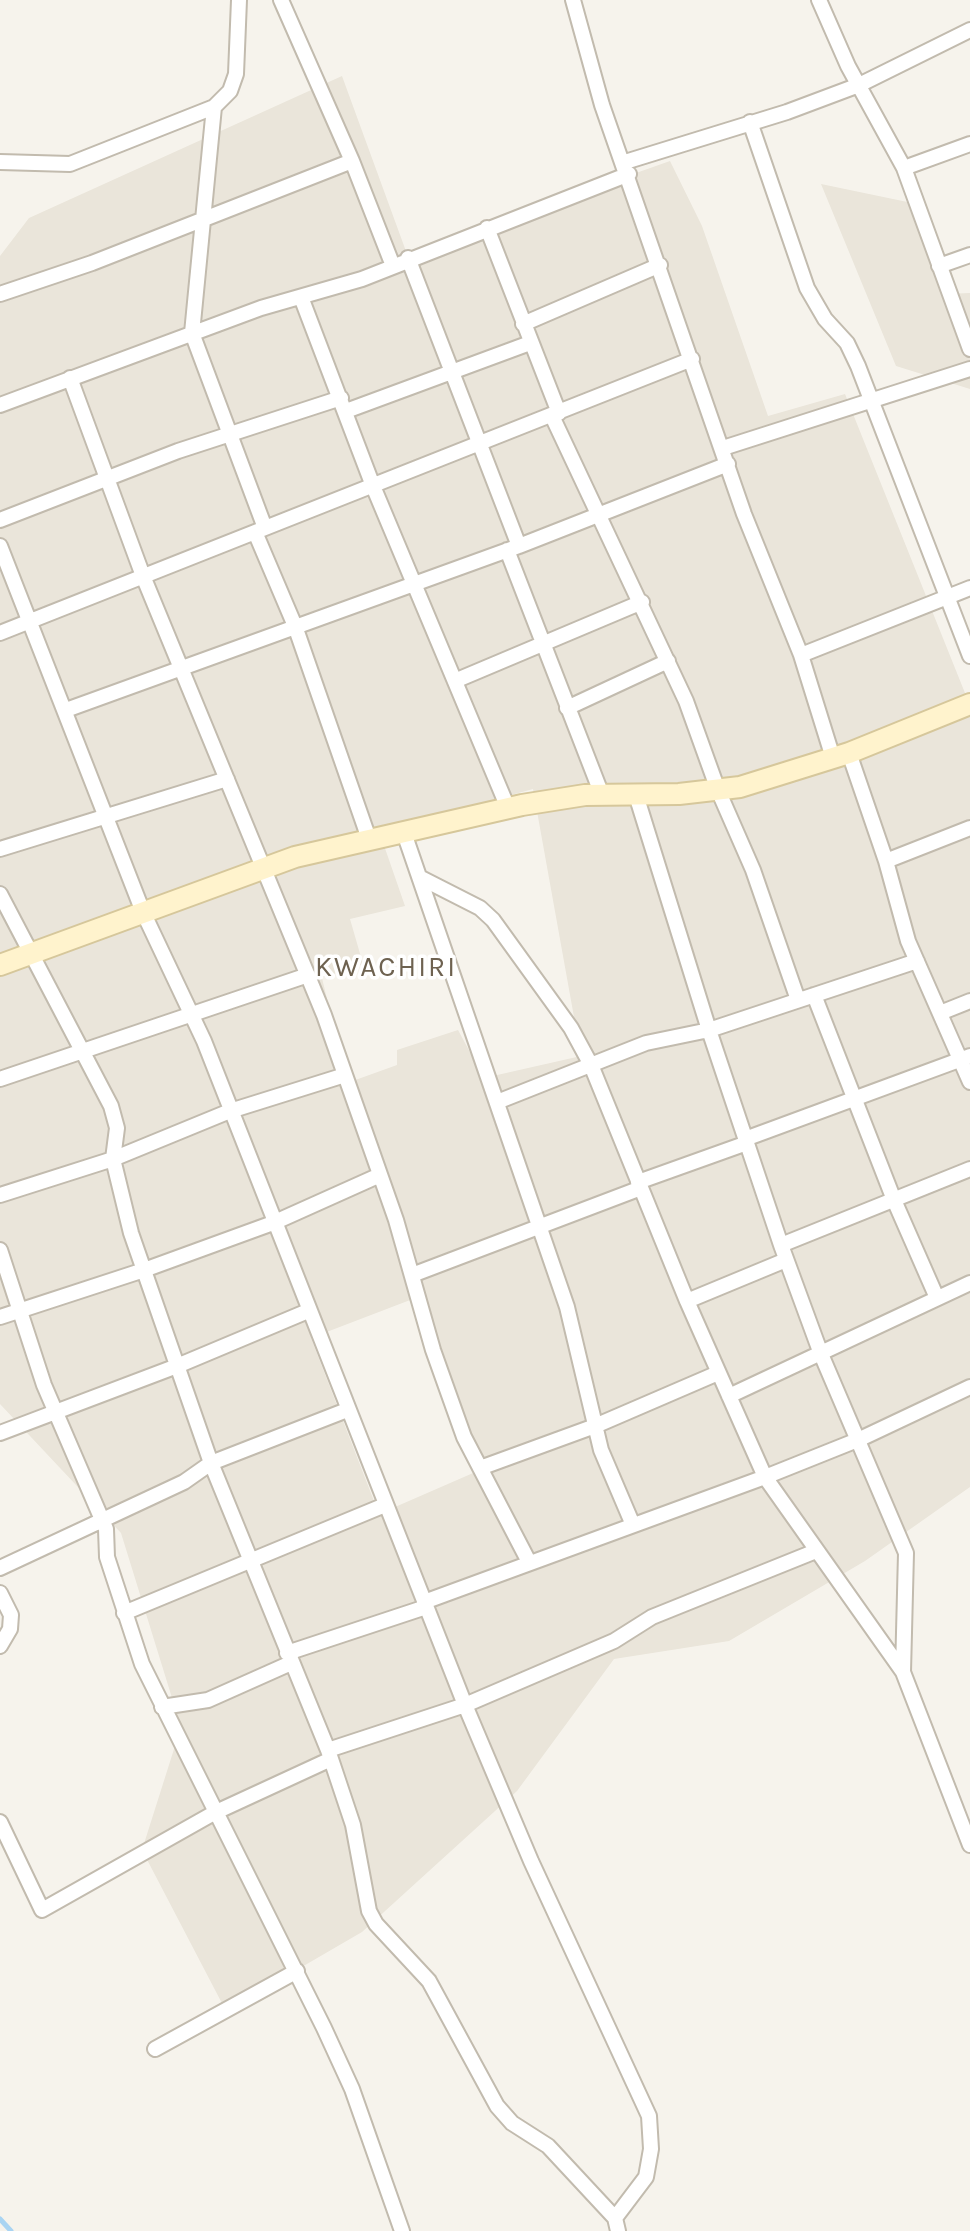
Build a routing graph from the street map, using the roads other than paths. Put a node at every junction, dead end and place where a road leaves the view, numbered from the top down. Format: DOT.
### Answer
graph roads {
  1 [pos="239,0"];
  2 [pos="281,0"];
  3 [pos="573,0"];
  4 [pos="819,0"];
  5 [pos="970,30"];
  6 [pos="859,85"];
  7 [pos="214,107"];
  8 [pos="750,122"];
  9 [pos="970,144"];
  10 [pos="352,161"];
  11 [pos="0,162"];
  12 [pos="627,168"];
  13 [pos="904,168"];
  14 [pos="201,218"];
  15 [pos="487,228"];
  16 [pos="970,255"];
  17 [pos="408,258"];
  18 [pos="660,265"];
  19 [pos="393,266"];
  20 [pos="939,266"];
  21 [pos="0,294"];
  22 [pos="301,297"];
  23 [pos="523,324"];
  24 [pos="192,333"];
  25 [pos="530,343"];
  26 [pos="970,349"];
  27 [pos="692,359"];
  28 [pos="970,369"];
  29 [pos="450,371"];
  30 [pos="70,378"];
  31 [pos="872,403"];
  32 [pos="0,405"];
  33 [pos="343,405"];
  34 [pos="556,415"];
  35 [pos="231,434"];
  36 [pos="480,445"];
  37 [pos="723,448"];
  38 [pos="728,464"];
  39 [pos="108,481"];
  40 [pos="373,486"];
  41 [pos="598,516"];
  42 [pos="0,520"];
  43 [pos="260,530"];
  44 [pos="0,546"];
  45 [pos="513,548"];
  46 [pos="143,576"];
  47 [pos="415,584"];
  48 [pos="970,588"];
  49 [pos="946,599"];
  50 [pos="642,602"];
  51 [pos="31,623"];
  52 [pos="295,626"];
  53 [pos="0,633"];
  54 [pos="543,645"];
  55 [pos="801,655"];
  56 [pos="970,656"];
  57 [pos="668,661"];
  58 [pos="181,668"];
  59 [pos="457,680"];
  60 [pos="970,704"];
  61 [pos="567,708"];
  62 [pos="66,710"];
  63 [pos="841,756"];
  64 [pos="227,779"];
  65 [pos="718,790"];
  66 [pos="602,795"];
  67 [pos="636,795"];
  68 [pos="508,808"];
  69 [pos="106,815"];
  70 [pos="970,828"];
  71 [pos="403,830"];
  72 [pos="369,839"];
  73 [pos="0,849"];
  74 [pos="886,861"];
  75 [pos="263,867"];
  76 [pos="421,878"];
  77 [pos="0,894"];
  78 [pos="143,912"];
  79 [pos="29,954"];
  80 [pos="917,961"];
  81 [pos="0,965"];
  82 [pos="308,975"];
  83 [pos="814,995"];
  84 [pos="798,1000"];
  85 [pos="970,1001"];
  86 [pos="940,1013"];
  87 [pos="193,1016"];
  88 [pos="709,1030"];
  89 [pos="80,1050"];
  90 [pos="965,1057"];
  91 [pos="591,1065"];
  92 [pos="345,1075"];
  93 [pos="0,1079"];
  94 [pos="970,1082"];
  95 [pos="854,1099"];
  96 [pos="497,1102"];
  97 [pos="230,1111"];
  98 [pos="746,1141"];
  99 [pos="113,1159"];
  100 [pos="970,1169"];
  101 [pos="380,1175"];
  102 [pos="640,1185"];
  103 [pos="0,1195"];
  104 [pos="894,1200"];
  105 [pos="273,1223"];
  106 [pos="538,1226"];
  107 [pos="781,1245"];
  108 [pos="0,1250"];
  109 [pos="786,1260"];
  110 [pos="144,1270"];
  111 [pos="412,1275"];
  112 [pos="970,1283"];
  113 [pos="937,1298"];
  114 [pos="687,1301"];
  115 [pos="19,1308"];
  116 [pos="308,1311"];
  117 [pos="0,1317"];
  118 [pos="821,1354"];
  119 [pos="177,1366"];
  120 [pos="718,1373"];
  121 [pos="970,1387"];
  122 [pos="729,1396"];
  123 [pos="55,1410"];
  124 [pos="347,1410"];
  125 [pos="595,1426"];
  126 [pos="0,1433"];
  127 [pos="860,1439"];
  128 [pos="211,1463"];
  129 [pos="480,1468"];
  130 [pos="765,1477"];
  131 [pos="385,1505"];
  132 [pos="101,1519"];
  133 [pos="633,1525"];
  134 [pos="816,1551"];
  135 [pos="250,1561"];
  136 [pos="529,1562"];
  137 [pos="0,1568"];
  138 [pos="0,1593"];
  139 [pos="425,1604"];
  140 [pos="124,1613"];
  141 [pos="0,1646"];
  142 [pos="289,1658"];
  143 [pos="903,1672"];
  144 [pos="465,1705"];
  145 [pos="162,1707"];
  146 [pos="329,1754"];
  147 [pos="214,1813"];
  148 [pos="0,1822"];
  149 [pos="970,1845"];
  150 [pos="297,1971"];
  151 [pos="155,2049"];
  152 [pos="617,2225"];
  153 [pos="402,2231"];
  1 -- 7 [label="street"];
  2 -- 10 [label="street"];
  3 -- 12 [label="street"];
  4 -- 6 [label="street"];
  5 -- 6 [label="street"];
  6 -- 8 [label="street"];
  6 -- 13 [label="street"];
  7 -- 11 [label="street"];
  7 -- 14 [label="street"];
  8 -- 12 [label="street"];
  8 -- 31 [label="street"];
  9 -- 13 [label="street"];
  10 -- 14 [label="street"];
  10 -- 19 [label="street"];
  12 -- 15 [label="street"];
  12 -- 18 [label="street"];
  13 -- 20 [label="street"];
  14 -- 21 [label="street"];
  14 -- 24 [label="street"];
  15 -- 17 [label="street"];
  15 -- 23 [label="street"];
  16 -- 20 [label="street"];
  17 -- 19 [label="street"];
  17 -- 29 [label="street"];
  18 -- 23 [label="street"];
  18 -- 27 [label="street"];
  19 -- 22 [label="street"];
  20 -- 26 [label="street"];
  22 -- 24 [label="street"];
  22 -- 33 [label="street"];
  23 -- 25 [label="street"];
  24 -- 30 [label="street"];
  24 -- 35 [label="street"];
  25 -- 29 [label="street"];
  25 -- 34 [label="street"];
  27 -- 34 [label="street"];
  27 -- 37 [label="street"];
  28 -- 31 [label="street"];
  29 -- 33 [label="street"];
  29 -- 36 [label="street"];
  30 -- 32 [label="street"];
  30 -- 39 [label="street"];
  31 -- 37 [label="street"];
  31 -- 49 [label="street"];
  33 -- 35 [label="street"];
  33 -- 40 [label="street"];
  34 -- 36 [label="street"];
  34 -- 41 [label="street"];
  35 -- 39 [label="street"];
  35 -- 43 [label="street"];
  36 -- 40 [label="street"];
  36 -- 45 [label="street"];
  37 -- 38 [label="street"];
  38 -- 41 [label="street"];
  38 -- 55 [label="street"];
  39 -- 42 [label="street"];
  39 -- 46 [label="street"];
  40 -- 43 [label="street"];
  40 -- 47 [label="street"];
  41 -- 45 [label="street"];
  41 -- 50 [label="street"];
  43 -- 46 [label="street"];
  43 -- 52 [label="street"];
  44 -- 51 [label="street"];
  45 -- 47 [label="street"];
  45 -- 54 [label="street"];
  46 -- 51 [label="street"];
  46 -- 58 [label="street"];
  47 -- 52 [label="street"];
  47 -- 59 [label="street"];
  48 -- 49 [label="street"];
  49 -- 55 [label="street"];
  49 -- 56 [label="street"];
  50 -- 54 [label="street"];
  50 -- 57 [label="street"];
  51 -- 53 [label="street"];
  51 -- 62 [label="street"];
  52 -- 58 [label="street"];
  52 -- 72 [label="street"];
  54 -- 59 [label="street"];
  54 -- 61 [label="street"];
  55 -- 63 [label="street"];
  57 -- 61 [label="street"];
  57 -- 65 [label="street"];
  58 -- 62 [label="street"];
  58 -- 64 [label="street"];
  59 -- 68 [label="street"];
  60 -- 63 [label="street"];
  61 -- 66 [label="street"];
  62 -- 69 [label="street"];
  63 -- 65 [label="street"];
  63 -- 74 [label="street"];
  64 -- 69 [label="street"];
  64 -- 75 [label="street"];
  65 -- 67 [label="street"];
  65 -- 84 [label="street"];
  66 -- 67 [label="street"];
  66 -- 68 [label="street"];
  67 -- 88 [label="street"];
  68 -- 71 [label="street"];
  69 -- 73 [label="street"];
  69 -- 78 [label="street"];
  70 -- 74 [label="street"];
  71 -- 72 [label="street"];
  71 -- 76 [label="street"];
  72 -- 75 [label="street"];
  74 -- 80 [label="street"];
  75 -- 78 [label="street"];
  75 -- 82 [label="street"];
  76 -- 91 [label="street"];
  76 -- 96 [label="street"];
  77 -- 79 [label="street"];
  78 -- 79 [label="street"];
  78 -- 87 [label="street"];
  79 -- 81 [label="street"];
  79 -- 89 [label="street"];
  80 -- 83 [label="street"];
  80 -- 86 [label="street"];
  82 -- 87 [label="street"];
  82 -- 92 [label="street"];
  83 -- 84 [label="street"];
  83 -- 95 [label="street"];
  84 -- 88 [label="street"];
  85 -- 86 [label="street"];
  86 -- 90 [label="street"];
  87 -- 89 [label="street"];
  87 -- 97 [label="street"];
  88 -- 91 [label="street"];
  88 -- 98 [label="street"];
  89 -- 93 [label="street"];
  89 -- 99 [label="street"];
  90 -- 94 [label="street"];
  90 -- 95 [label="street"];
  91 -- 96 [label="street"];
  91 -- 102 [label="street"];
  92 -- 97 [label="street"];
  92 -- 101 [label="street"];
  95 -- 98 [label="street"];
  95 -- 104 [label="street"];
  96 -- 106 [label="street"];
  97 -- 99 [label="street"];
  97 -- 105 [label="street"];
  98 -- 102 [label="street"];
  98 -- 107 [label="street"];
  99 -- 103 [label="street"];
  99 -- 110 [label="street"];
  100 -- 104 [label="street"];
  101 -- 105 [label="street"];
  101 -- 111 [label="street"];
  102 -- 106 [label="street"];
  102 -- 114 [label="street"];
  104 -- 107 [label="street"];
  104 -- 113 [label="street"];
  105 -- 110 [label="street"];
  105 -- 116 [label="street"];
  106 -- 111 [label="street"];
  106 -- 125 [label="street"];
  107 -- 109 [label="street"];
  108 -- 115 [label="street"];
  109 -- 114 [label="street"];
  109 -- 118 [label="street"];
  110 -- 115 [label="street"];
  110 -- 119 [label="street"];
  111 -- 129 [label="street"];
  112 -- 113 [label="street"];
  113 -- 118 [label="street"];
  114 -- 120 [label="street"];
  115 -- 117 [label="street"];
  115 -- 123 [label="street"];
  116 -- 119 [label="street"];
  116 -- 124 [label="street"];
  118 -- 122 [label="street"];
  118 -- 127 [label="street"];
  119 -- 123 [label="street"];
  119 -- 128 [label="street"];
  120 -- 122 [label="street"];
  120 -- 125 [label="street"];
  121 -- 127 [label="street"];
  122 -- 130 [label="street"];
  123 -- 126 [label="street"];
  123 -- 132 [label="street"];
  124 -- 128 [label="street"];
  124 -- 131 [label="street"];
  125 -- 129 [label="street"];
  125 -- 133 [label="street"];
  127 -- 130 [label="street"];
  127 -- 143 [label="street"];
  128 -- 132 [label="street"];
  128 -- 135 [label="street"];
  129 -- 136 [label="street"];
  130 -- 133 [label="street"];
  130 -- 134 [label="street"];
  131 -- 135 [label="street"];
  131 -- 139 [label="street"];
  132 -- 137 [label="street"];
  132 -- 140 [label="street"];
  133 -- 136 [label="street"];
  134 -- 143 [label="street"];
  134 -- 144 [label="street"];
  135 -- 140 [label="street"];
  135 -- 142 [label="street"];
  136 -- 139 [label="street"];
  138 -- 141 [label="street"];
  139 -- 142 [label="street"];
  139 -- 144 [label="street"];
  140 -- 145 [label="street"];
  142 -- 145 [label="street"];
  142 -- 146 [label="street"];
  143 -- 149 [label="street"];
  144 -- 146 [label="street"];
  144 -- 152 [label="street"];
  145 -- 147 [label="street"];
  146 -- 147 [label="street"];
  146 -- 152 [label="street"];
  147 -- 148 [label="street"];
  147 -- 150 [label="street"];
  150 -- 151 [label="street"];
  150 -- 153 [label="street"];
}
